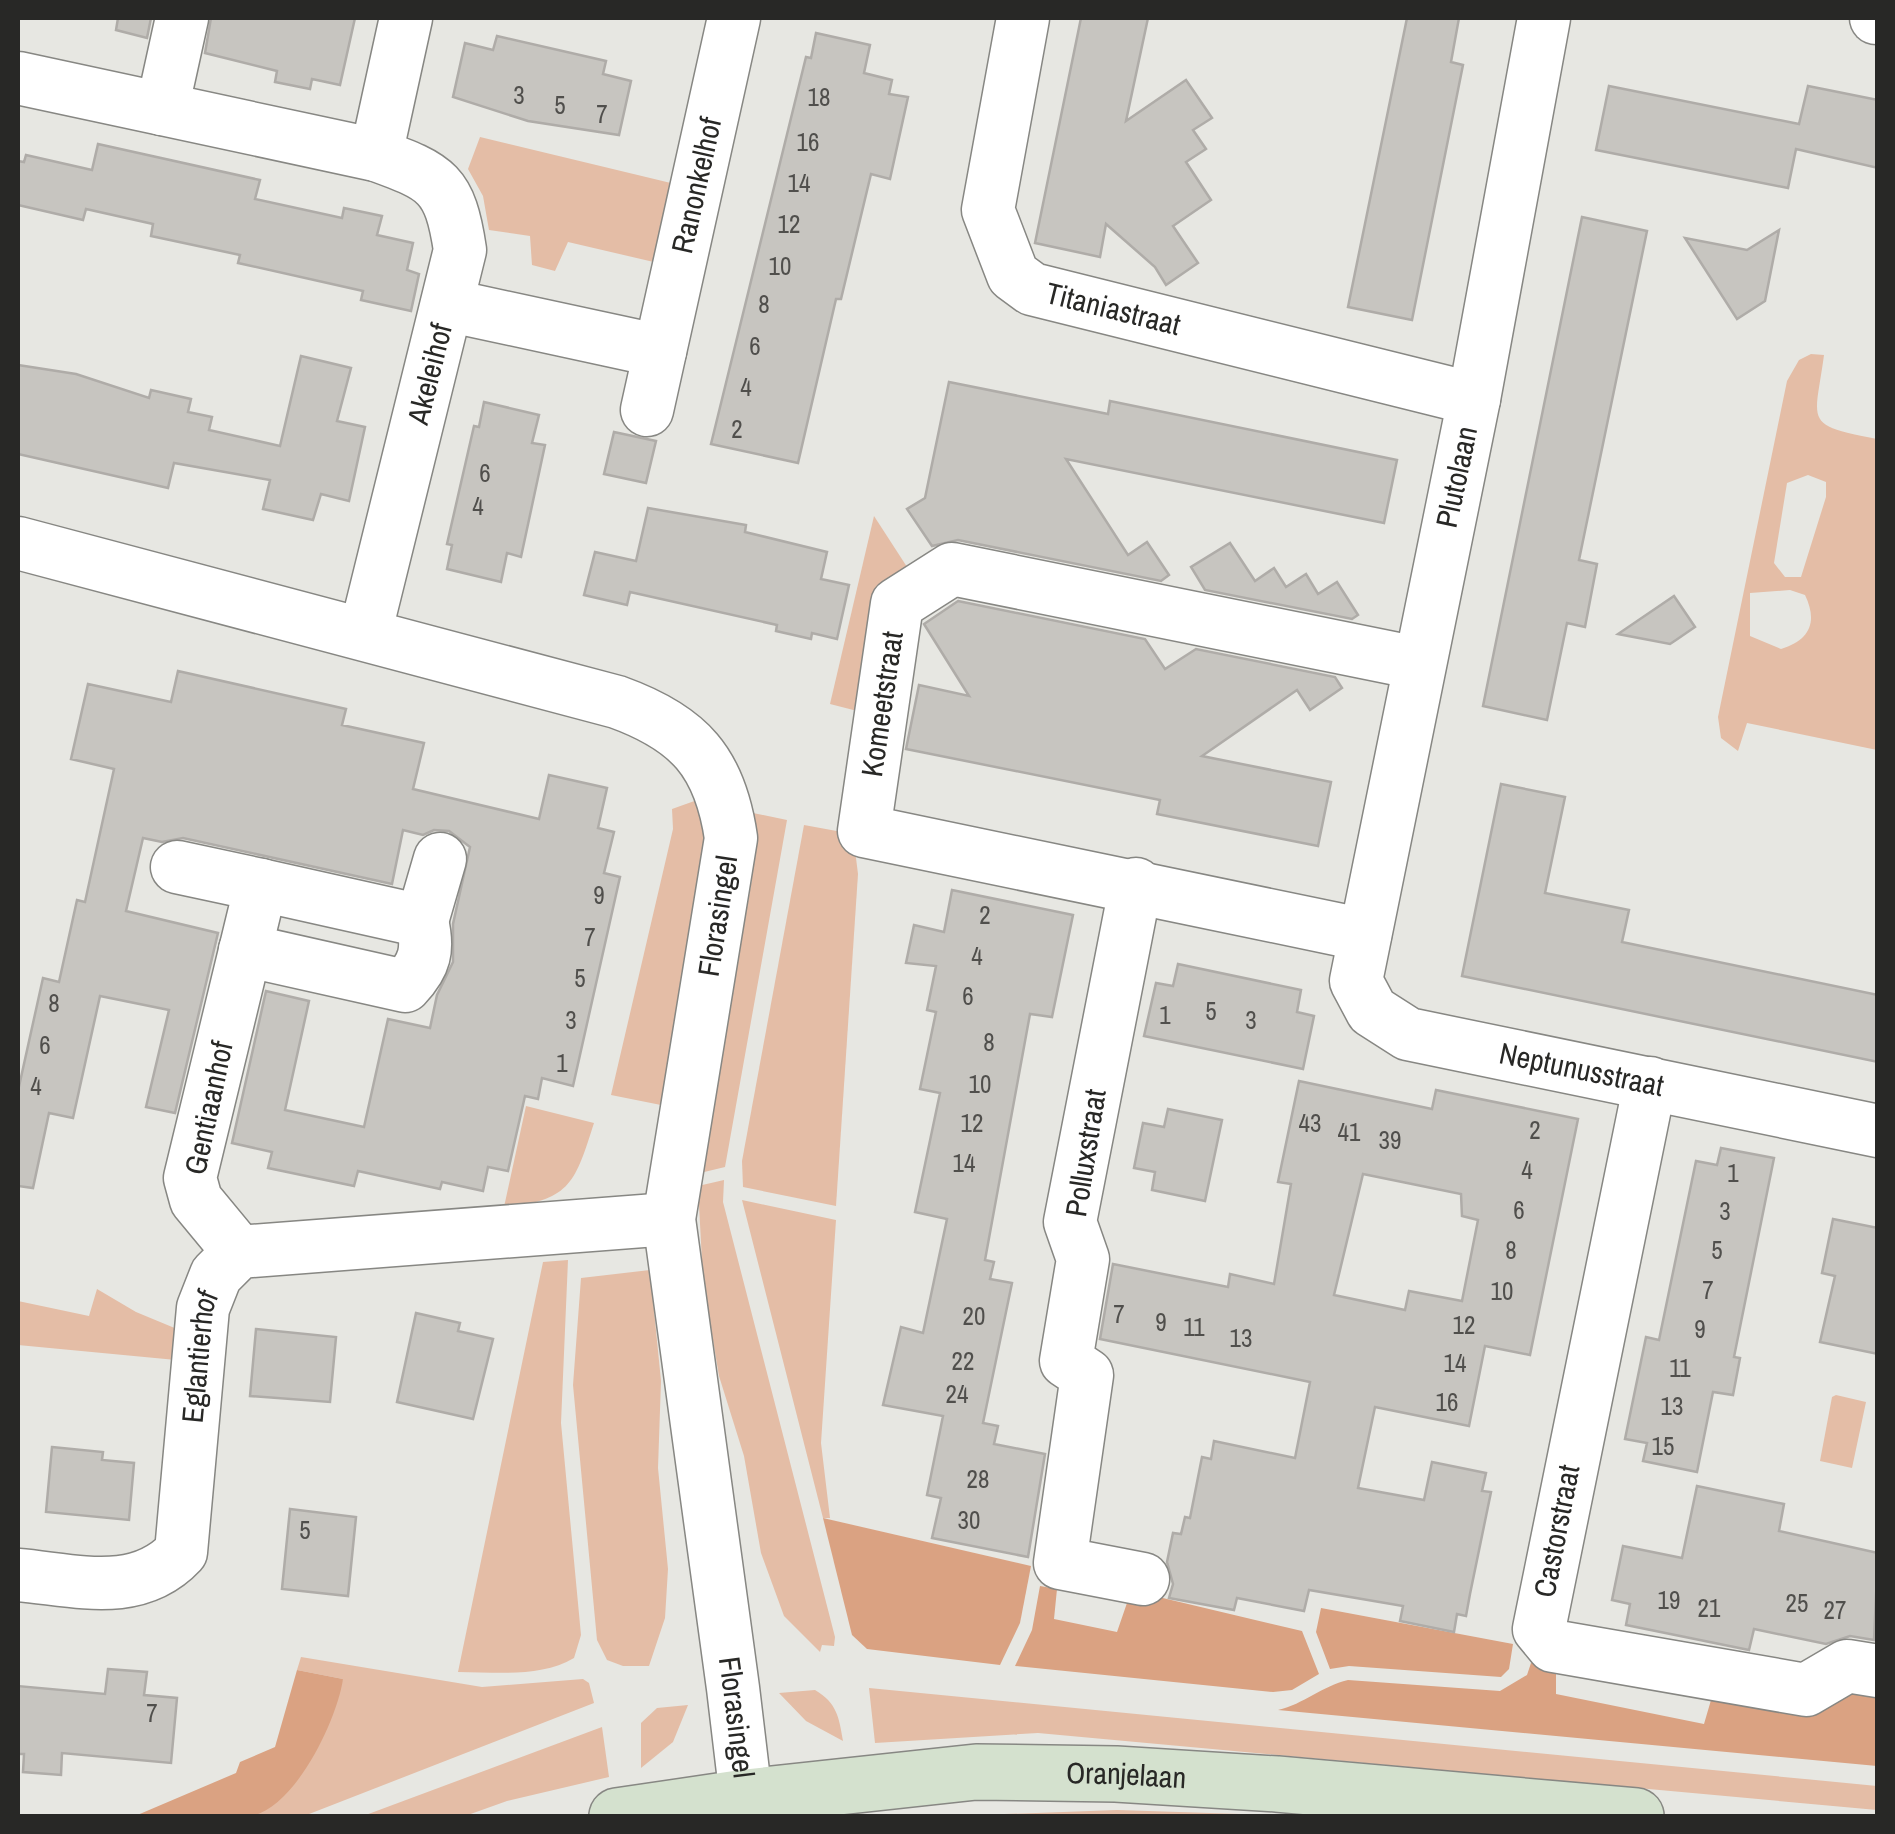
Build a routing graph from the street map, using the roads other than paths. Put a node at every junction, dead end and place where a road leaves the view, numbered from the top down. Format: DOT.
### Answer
graph roads {
  1 [pos="182,18"];
  2 [pos="406,18"];
  3 [pos="734,18"];
  4 [pos="1023,18"];
  5 [pos="1544,18"];
  6 [pos="18,78"];
  7 [pos="162,109"];
  8 [pos="376,155"];
  9 [pos="447,306"];
  10 [pos="660,351"];
  11 [pos="1474,399"];
  12 [pos="646,410"];
  13 [pos="18,543"];
  14 [pos="366,634"];
  15 [pos="1417,662"];
  16 [pos="440,859"];
  17 [pos="178,867"];
  18 [pos="1136,884"];
  19 [pos="261,886"];
  20 [pos="422,922"];
  21 [pos="1365,935"];
  22 [pos="245,950"];
  23 [pos="1650,1083"];
  24 [pos="1878,1130"];
  25 [pos="669,1219"];
  26 [pos="239,1252"];
  27 [pos="18,1574"];
  28 [pos="1144,1579"];
  29 [pos="1878,1671"];
  30 [pos="748,1810"];
  31 [pos="616,1816"];
  32 [pos="1636,1816"];
  1 -- 7 [label="street"];
  2 -- 8 [label="street"];
  3 -- 10 [label="street, Ranonkelhof"];
  4 -- 11 [label="street, Titaniastraat"];
  5 -- 11 [label="street, Plutolaan"];
  6 -- 7 [label="street, Akeleihof"];
  7 -- 8 [label="street, Akeleihof"];
  8 -- 9 [label="street, Akeleihof"];
  9 -- 10 [label="street"];
  9 -- 14 [label="street, Akeleihof"];
  10 -- 12 [label="street, Ranonkelhof"];
  11 -- 15 [label="street, Plutolaan"];
  13 -- 14 [label="street, Florasingel"];
  14 -- 25 [label="street, Florasingel"];
  15 -- 18 [label="street, Komeetstraat"];
  15 -- 21 [label="street, Plutolaan"];
  16 -- 20 [label="street"];
  17 -- 19 [label="street"];
  18 -- 21 [label="street, Komeetstraat"];
  18 -- 28 [label="street, Polluxstraat"];
  19 -- 20 [label="street"];
  19 -- 22 [label="street, Gentiaanhof"];
  20 -- 22 [label="street"];
  21 -- 23 [label="street, Neptunusstraat"];
  22 -- 26 [label="street, Gentiaanhof"];
  23 -- 24 [label="street, Neptunusstraat"];
  23 -- 29 [label="street, Castorstraat"];
  25 -- 26 [label="street, Eglantierhof"];
  25 -- 30 [label="street, Florasingel"];
  26 -- 27 [label="street, Eglantierhof"];
  30 -- 31 [label="street, Oranjelaan"];
  30 -- 32 [label="street, Oranjelaan"];
}
